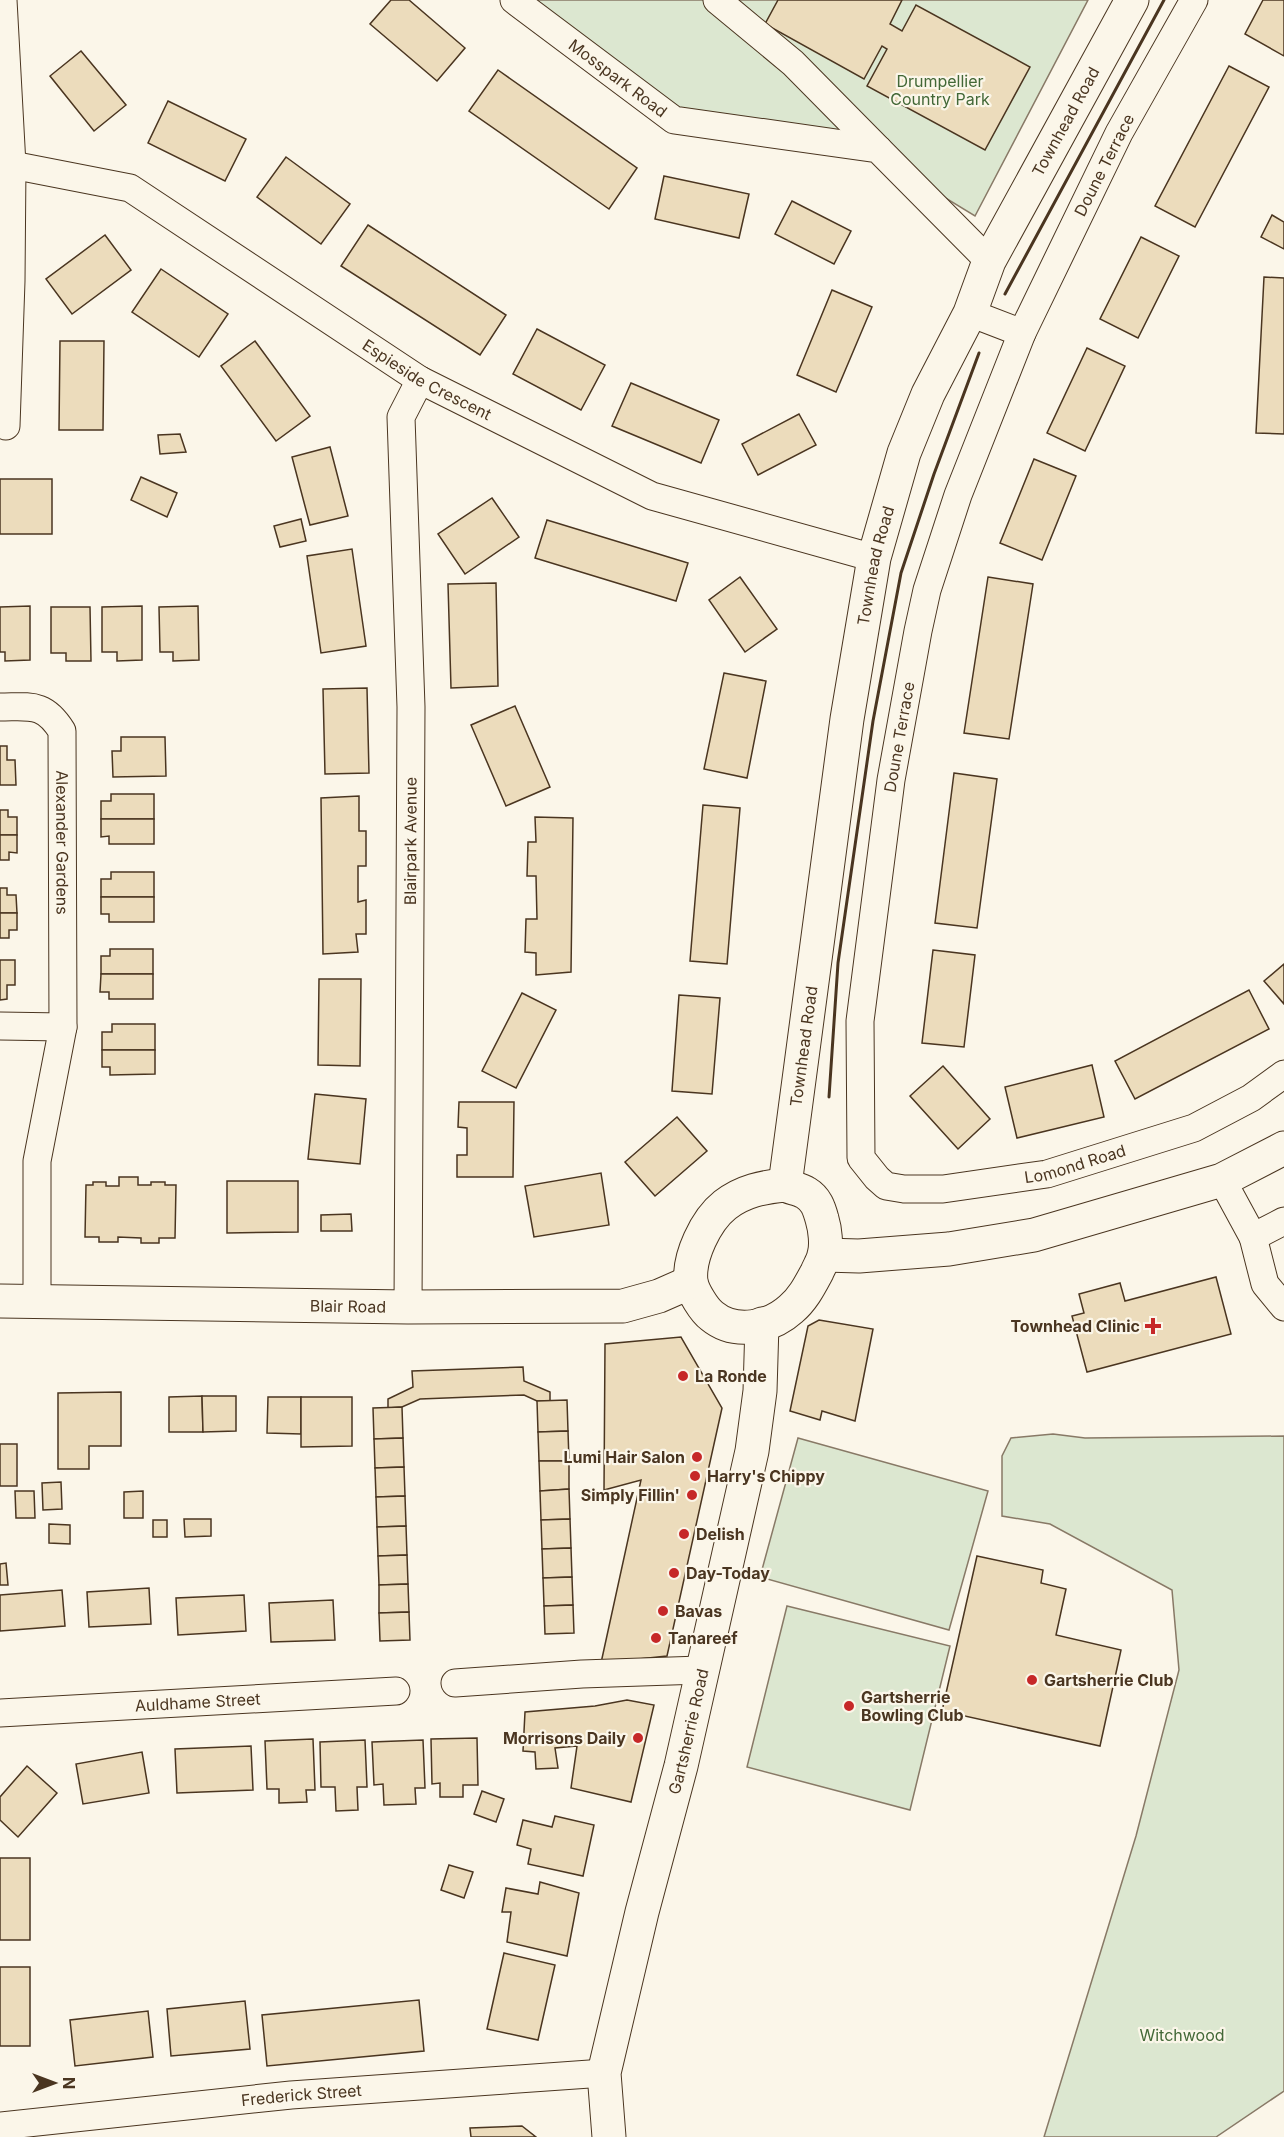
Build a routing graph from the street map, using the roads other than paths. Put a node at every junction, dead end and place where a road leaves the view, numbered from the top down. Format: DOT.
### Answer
graph roads {
  1 [pos="3,0"];
  2 [pos="514,0"];
  3 [pos="717,0"];
  4 [pos="1132,0"];
  5 [pos="1194,0"];
  6 [pos="878,149"];
  7 [pos="6,166"];
  8 [pos="989,261"];
  9 [pos="970,313"];
  10 [pos="1022,333"];
  11 [pos="420,380"];
  12 [pos="6,426"];
  13 [pos="874,558"];
  14 [pos="0,707"];
  15 [pos="0,1026"];
  16 [pos="63,1027"];
  17 [pos="1284,1074"];
  18 [pos="1284,1148"];
  19 [pos="861,1158"];
  20 [pos="1222,1180"];
  21 [pos="785,1185"];
  22 [pos="1284,1221"];
  23 [pos="1252,1237"];
  24 [pos="825,1255"];
  25 [pos="691,1282"];
  26 [pos="37,1300"];
  27 [pos="0,1301"];
  28 [pos="408,1307"];
  29 [pos="1284,1307"];
  30 [pos="762,1324"];
  31 [pos="701,1670"];
  32 [pos="455,1683"];
  33 [pos="396,1691"];
  34 [pos="0,1713"];
  35 [pos="604,2073"];
  36 [pos="0,2126"];
  37 [pos="609,2137"];
  1 -- 7 [label="street"];
  2 -- 6 [label="street, Mosspark Road"];
  3 -- 6 [label="street"];
  4 -- 8 [label="street, Townhead Road"];
  5 -- 10 [label="street, Doune Terrace"];
  6 -- 8 [label="street"];
  7 -- 11 [label="street, Espieside Crescent"];
  7 -- 12 [label="street"];
  8 -- 9 [label="street, Townhead Road"];
  9 -- 10 [label="street"];
  9 -- 13 [label="street, Townhead Road"];
  10 -- 19 [label="street, Doune Terrace"];
  11 -- 13 [label="street, Espieside Crescent"];
  11 -- 28 [label="street, Blairpark Avenue"];
  13 -- 21 [label="street, Townhead Road"];
  14 -- 16 [label="street, Alexander Gardens"];
  15 -- 16 [label="street"];
  16 -- 26 [label="street, Alexander Gardens"];
  17 -- 19 [label="street, Lomond Road"];
  18 -- 20 [label="street"];
  20 -- 23 [label="street"];
  20 -- 24 [label="street"];
  21 -- 24 [label="street"];
  21 -- 25 [label="street"];
  22 -- 23 [label="street"];
  23 -- 29 [label="street"];
  24 -- 30 [label="street"];
  25 -- 28 [label="street, Blair Road"];
  25 -- 30 [label="street"];
  26 -- 27 [label="street, Blair Road"];
  26 -- 28 [label="street, Blair Road"];
  30 -- 31 [label="street, Gartsherrie Road"];
  31 -- 32 [label="street"];
  31 -- 35 [label="street, Gartsherrie Road"];
  33 -- 34 [label="street, Auldhame Street"];
  35 -- 36 [label="street, Frederick Street"];
  35 -- 37 [label="street, Gartsherrie Road"];
}
